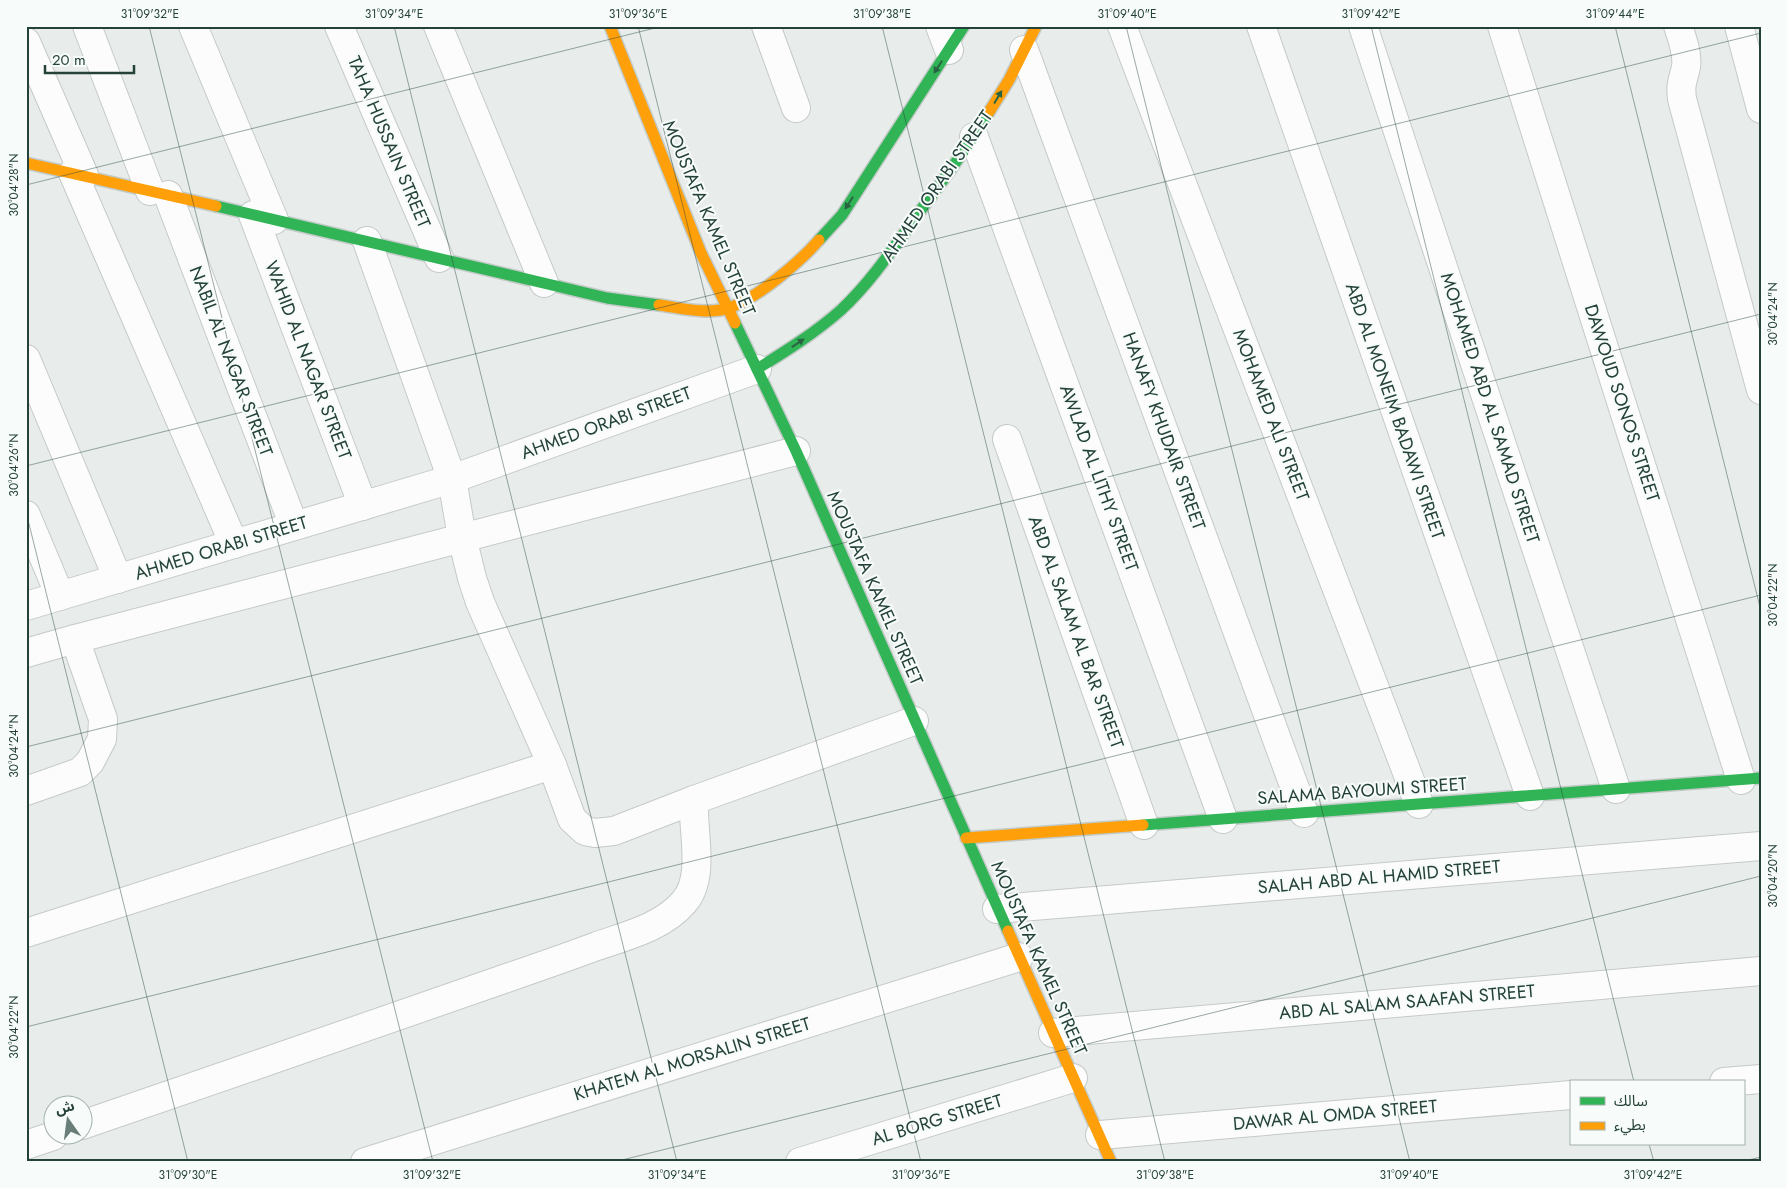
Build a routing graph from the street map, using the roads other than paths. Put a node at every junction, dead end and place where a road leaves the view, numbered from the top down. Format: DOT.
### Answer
graph roads {
  1 [pos="87,26"];
  2 [pos="193,26"];
  3 [pos="339,26"];
  4 [pos="438,26"];
  5 [pos="610,26"];
  6 [pos="766,26"];
  7 [pos="964,26"];
  8 [pos="1122,26"];
  9 [pos="1261,26"];
  10 [pos="1363,26"];
  11 [pos="1502,26"];
  12 [pos="1678,26"];
  13 [pos="1738,26"];
  14 [pos="944,38"];
  15 [pos="1030,38"];
  16 [pos="26,42"];
  17 [pos="796,108"];
  18 [pos="1761,109"];
  19 [pos="974,137"];
  20 [pos="26,163"];
  21 [pos="78,174"];
  22 [pos="159,193"];
  23 [pos="264,217"];
  24 [pos="367,241"];
  25 [pos="439,258"];
  26 [pos="544,283"];
  27 [pos="728,308"];
  28 [pos="26,358"];
  29 [pos="757,370"];
  30 [pos="1761,390"];
  31 [pos="1007,439"];
  32 [pos="796,451"];
  33 [pos="452,479"];
  34 [pos="363,506"];
  35 [pos="26,515"];
  36 [pos="294,526"];
  37 [pos="462,537"];
  38 [pos="234,544"];
  39 [pos="118,579"];
  40 [pos="60,596"];
  41 [pos="26,606"];
  42 [pos="75,639"];
  43 [pos="26,653"];
  44 [pos="914,721"];
  45 [pos="552,765"];
  46 [pos="1751,779"];
  47 [pos="1616,789"];
  48 [pos="26,791"];
  49 [pos="1530,796"];
  50 [pos="694,800"];
  51 [pos="1419,804"];
  52 [pos="1304,813"];
  53 [pos="1223,819"];
  54 [pos="1144,825"];
  55 [pos="966,838"];
  56 [pos="1761,846"];
  57 [pos="997,908"];
  58 [pos="26,933"];
  59 [pos="1019,957"];
  60 [pos="1761,971"];
  61 [pos="1053,1033"];
  62 [pos="1073,1078"];
  63 [pos="1761,1079"];
  64 [pos="1744,1080"];
  65 [pos="1570,1095"];
  66 [pos="92,1122"];
  67 [pos="1100,1135"];
  68 [pos="42,1140"];
  69 [pos="26,1145"];
  70 [pos="365,1162"];
  71 [pos="800,1162"];
  72 [pos="1111,1162"];
  1 -- 22 [label="street, NABIL AL NAGAR STREET"];
  2 -- 23 [label="street, WAHID AL NAGAR STREET"];
  3 -- 25 [label="street, TAHA HUSSAIN STREET"];
  4 -- 26 [label="street"];
  5 -- 27 [label="street, MOUSTAFA KAMEL STREET"];
  6 -- 17 [label="street"];
  7 -- 14 [label="street"];
  8 -- 51 [label="street, MOHAMED ALI STREET"];
  9 -- 49 [label="street, ABD AL MONEIM BADAWI STREET"];
  10 -- 47 [label="street, MOHAMED ABD AL SAMAD STREET"];
  11 -- 46 [label="street, DAWOUD SONOS STREET"];
  12 -- 30 [label="street"];
  13 -- 18 [label="street"];
  14 -- 27 [label="street, one-way"];
  19 -- 15 [label="street, AHMED ORABI STREET, one-way"];
  15 -- 52 [label="street, HANAFY KHUDAIR STREET"];
  16 -- 21 [label="street"];
  29 -- 19 [label="street, AHMED ORABI STREET, one-way"];
  19 -- 53 [label="street, AWLAD AL LITHY STREET"];
  20 -- 21 [label="street"];
  21 -- 22 [label="street"];
  21 -- 38 [label="street"];
  22 -- 23 [label="street"];
  22 -- 36 [label="street, NABIL AL NAGAR STREET"];
  23 -- 24 [label="street"];
  23 -- 34 [label="street, WAHID AL NAGAR STREET"];
  24 -- 25 [label="street"];
  24 -- 33 [label="street"];
  25 -- 26 [label="street"];
  26 -- 27 [label="street"];
  27 -- 29 [label="street, MOUSTAFA KAMEL STREET"];
  28 -- 39 [label="street"];
  29 -- 32 [label="street, MOUSTAFA KAMEL STREET"];
  29 -- 33 [label="street, AHMED ORABI STREET"];
  31 -- 54 [label="street, ABD AL SALAM AL BAR STREET"];
  32 -- 37 [label="street"];
  32 -- 44 [label="street, MOUSTAFA KAMEL STREET"];
  33 -- 34 [label="street, AHMED ORABI STREET"];
  33 -- 37 [label="street"];
  34 -- 36 [label="street, AHMED ORABI STREET"];
  35 -- 40 [label="street"];
  36 -- 38 [label="street, AHMED ORABI STREET"];
  37 -- 42 [label="street"];
  37 -- 45 [label="street"];
  38 -- 39 [label="street, AHMED ORABI STREET"];
  39 -- 40 [label="street, AHMED ORABI STREET"];
  40 -- 41 [label="street, AHMED ORABI STREET"];
  42 -- 43 [label="street"];
  42 -- 48 [label="street"];
  44 -- 50 [label="street"];
  44 -- 55 [label="street, MOUSTAFA KAMEL STREET"];
  45 -- 50 [label="street"];
  45 -- 58 [label="street"];
  46 -- 47 [label="street, SALAMA BAYOUMI STREET"];
  47 -- 49 [label="street, SALAMA BAYOUMI STREET"];
  49 -- 51 [label="street, SALAMA BAYOUMI STREET"];
  50 -- 66 [label="street"];
  51 -- 52 [label="street, SALAMA BAYOUMI STREET"];
  52 -- 53 [label="street, SALAMA BAYOUMI STREET"];
  53 -- 54 [label="street, SALAMA BAYOUMI STREET"];
  54 -- 55 [label="street, SALAMA BAYOUMI STREET"];
  55 -- 57 [label="street, MOUSTAFA KAMEL STREET"];
  56 -- 57 [label="street, SALAH ABD AL HAMID STREET"];
  57 -- 59 [label="street, MOUSTAFA KAMEL STREET"];
  59 -- 61 [label="street, MOUSTAFA KAMEL STREET"];
  59 -- 70 [label="street, KHATEM AL MORSALIN STREET"];
  60 -- 61 [label="street, ABD AL SALAM SAAFAN STREET"];
  61 -- 62 [label="street, MOUSTAFA KAMEL STREET"];
  62 -- 67 [label="street, MOUSTAFA KAMEL STREET"];
  62 -- 71 [label="street, AL BORG STREET"];
  63 -- 64 [label="street"];
  65 -- 67 [label="street, DAWAR AL OMDA STREET"];
  67 -- 72 [label="street, MOUSTAFA KAMEL STREET"];
  68 -- 69 [label="street"];
}
